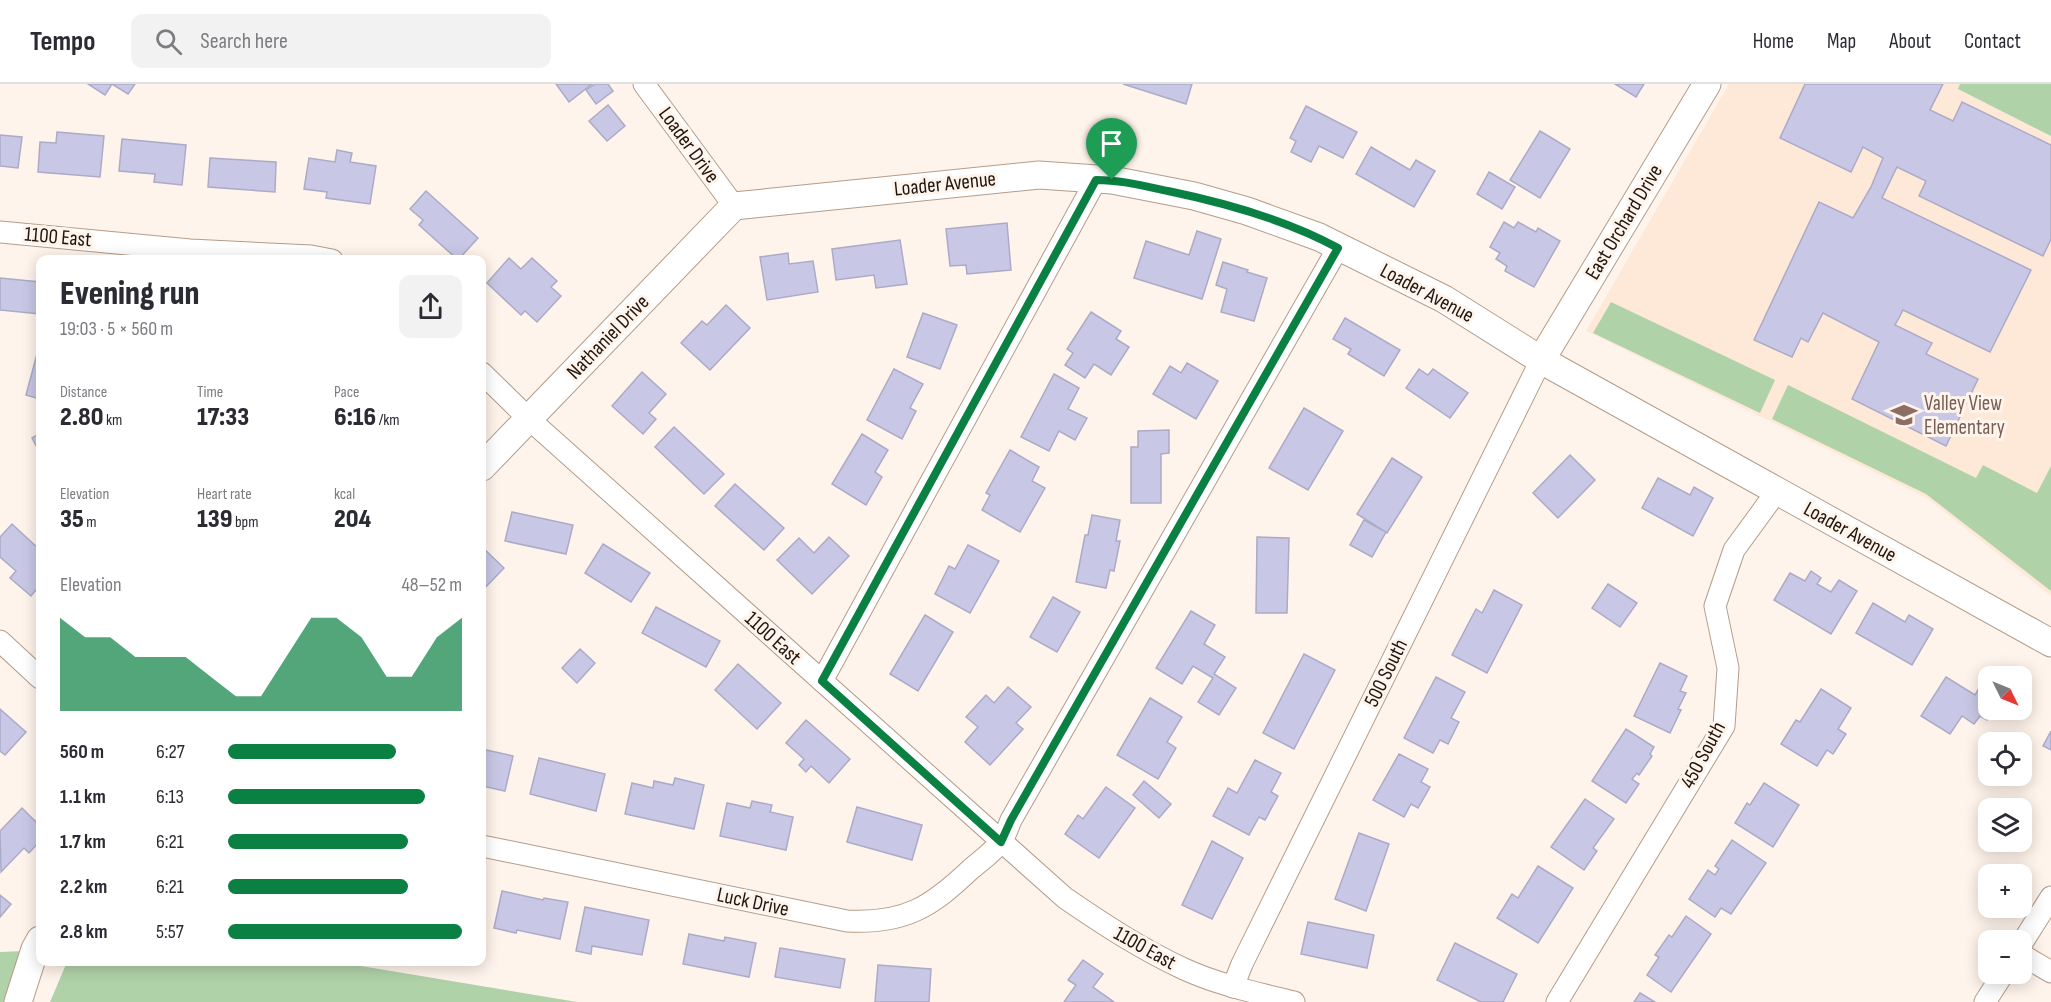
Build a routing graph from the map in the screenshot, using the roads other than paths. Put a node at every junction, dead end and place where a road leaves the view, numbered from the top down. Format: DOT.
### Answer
graph roads {
  1 [pos="644,84"];
  2 [pos="1707,84"];
  3 [pos="1096,180"];
  4 [pos="734,206"];
  5 [pos="0,232"];
  6 [pos="1338,248"];
  7 [pos="190,255"];
  8 [pos="1541,360"];
  9 [pos="486,378"];
  10 [pos="529,419"];
  11 [pos="486,463"];
  12 [pos="1777,491"];
  13 [pos="0,641"];
  14 [pos="2051,644"];
  15 [pos="36,674"];
  16 [pos="822,681"];
  17 [pos="1001,842"];
  18 [pos="486,847"];
  19 [pos="2051,897"];
  20 [pos="2030,930"];
  21 [pos="36,947"];
  22 [pos="2032,961"];
  23 [pos="2051,972"];
  24 [pos="1997,984"];
  25 [pos="1233,987"];
  26 [pos="18,1002"];
  27 [pos="1294,1002"];
  28 [pos="1557,1002"];
  29 [pos="1985,1002"];
  1 -- 4 [label="street, Loader Drive"];
  2 -- 8 [label="street, East Orchard Drive"];
  3 -- 4 [label="street, Loader Avenue"];
  3 -- 6 [label="street, Loader Avenue"];
  3 -- 16 [label="street"];
  4 -- 10 [label="street, Nathaniel Drive"];
  5 -- 7 [label="street, 1100 East"];
  6 -- 8 [label="street, Loader Avenue"];
  6 -- 17 [label="street"];
  8 -- 12 [label="street, Loader Avenue"];
  8 -- 25 [label="street, 500 South"];
  9 -- 10 [label="street, 1100 East"];
  10 -- 11 [label="street, Nathaniel Drive"];
  10 -- 16 [label="street, 1100 East"];
  12 -- 14 [label="street, Loader Avenue"];
  12 -- 28 [label="street, 450 South"];
  13 -- 15 [label="street"];
  16 -- 17 [label="street, 1100 East"];
  17 -- 18 [label="street, Luck Drive"];
  17 -- 25 [label="street, 1100 East"];
  19 -- 20 [label="street"];
  21 -- 26 [label="street"];
  22 -- 23 [label="street"];
  24 -- 29 [label="street"];
  25 -- 27 [label="street, 1100 East"];
}
